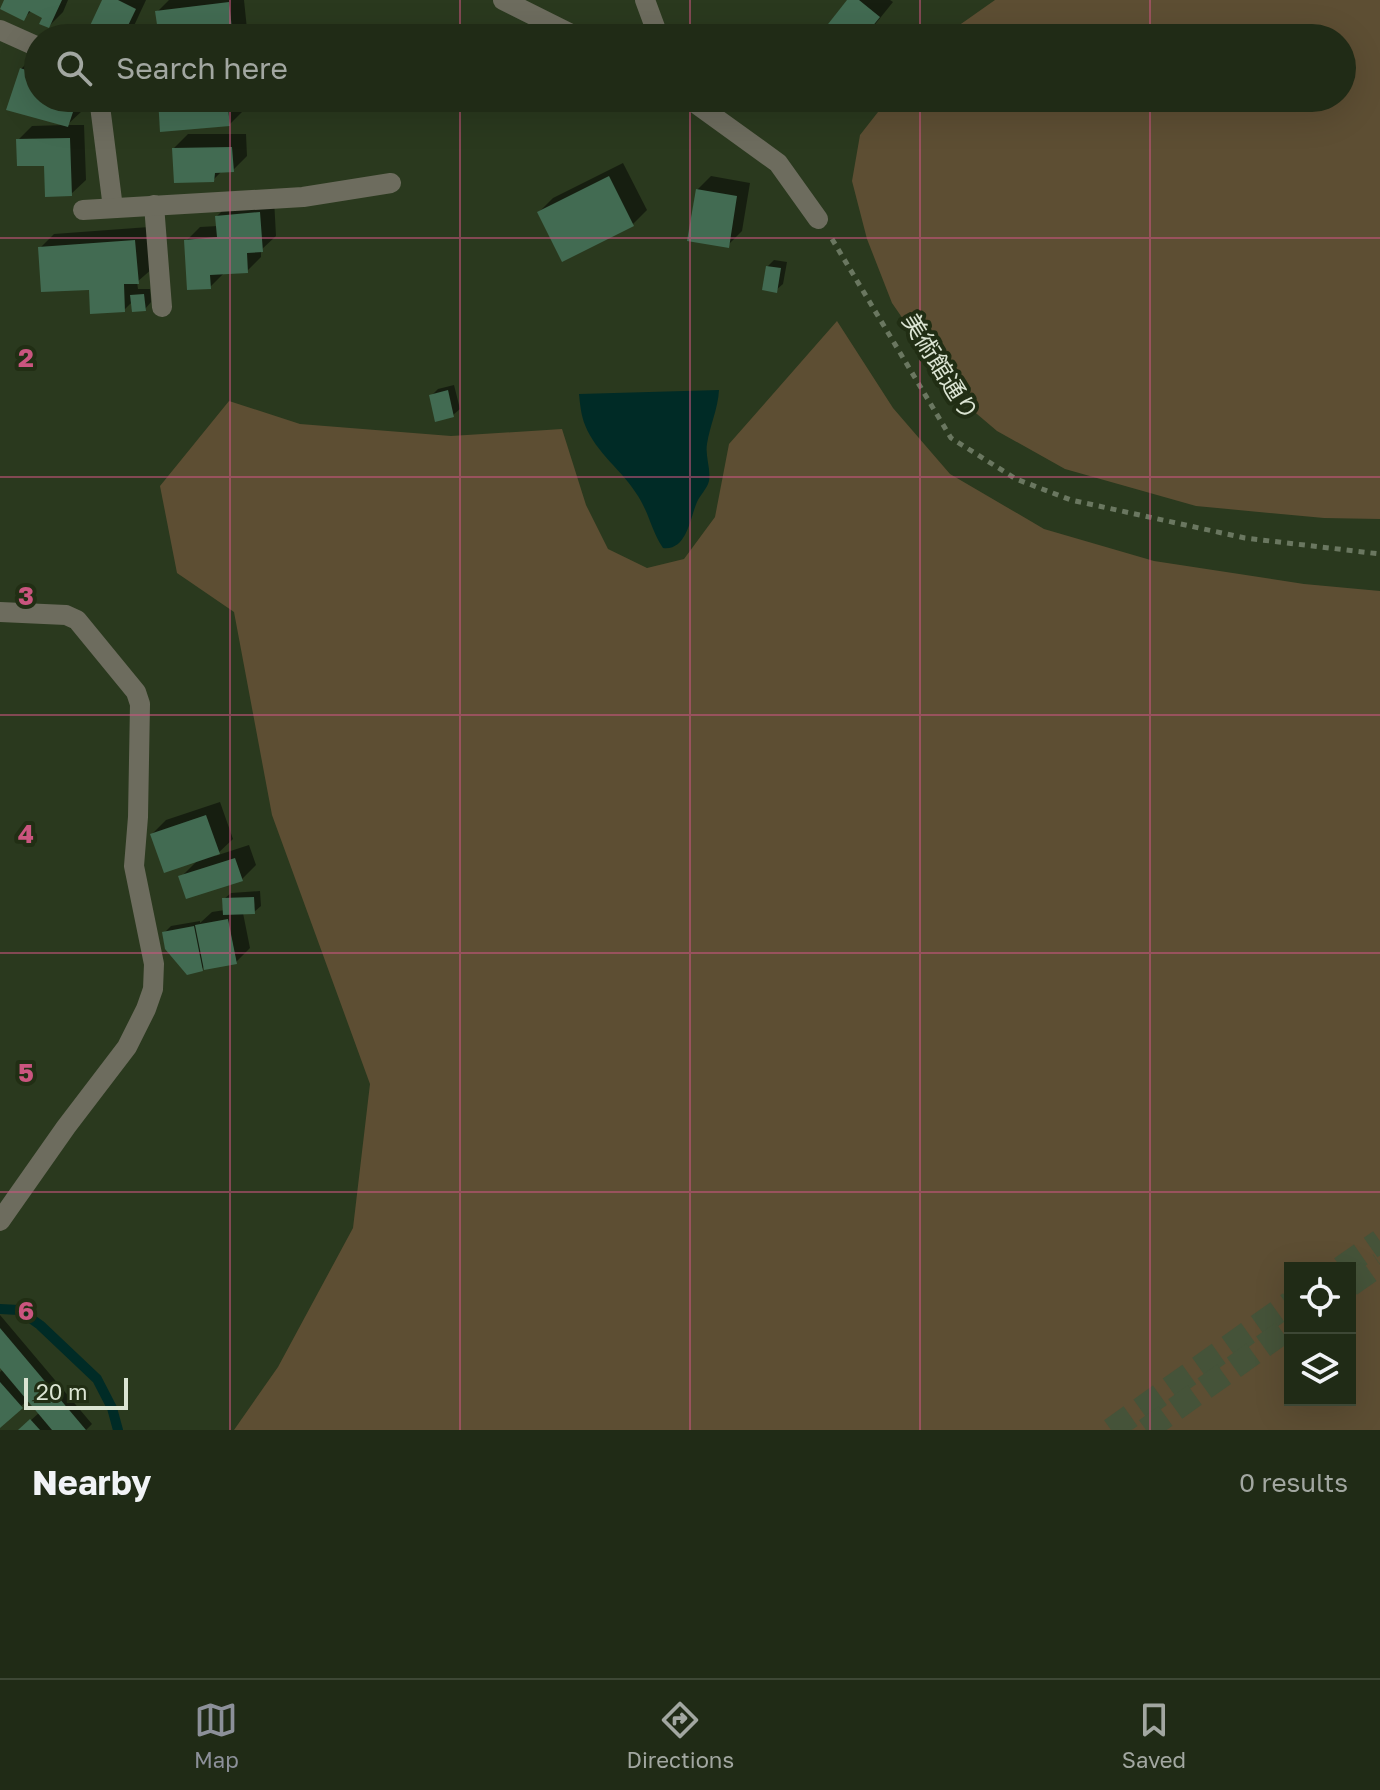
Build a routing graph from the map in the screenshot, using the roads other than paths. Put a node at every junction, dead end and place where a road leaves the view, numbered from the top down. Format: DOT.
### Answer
graph roads {
  1 [pos="503,0"];
  2 [pos="645,0"];
  3 [pos="551,24"];
  4 [pos="654,24"];
  5 [pos="0,30"];
  6 [pos="24,41"];
  7 [pos="101,112"];
  8 [pos="707,112"];
  9 [pos="391,183"];
  10 [pos="154,205"];
  11 [pos="113,208"];
  12 [pos="83,210"];
  13 [pos="818,219"];
  14 [pos="162,307"];
  15 [pos="0,612"];
  16 [pos="0,1221"];
  1 -- 3 [label="street"];
  2 -- 4 [label="street"];
  5 -- 6 [label="street"];
  7 -- 11 [label="street"];
  8 -- 13 [label="street"];
  9 -- 10 [label="street"];
  10 -- 11 [label="street"];
  10 -- 14 [label="street"];
  11 -- 12 [label="street"];
  15 -- 16 [label="street"];
}
